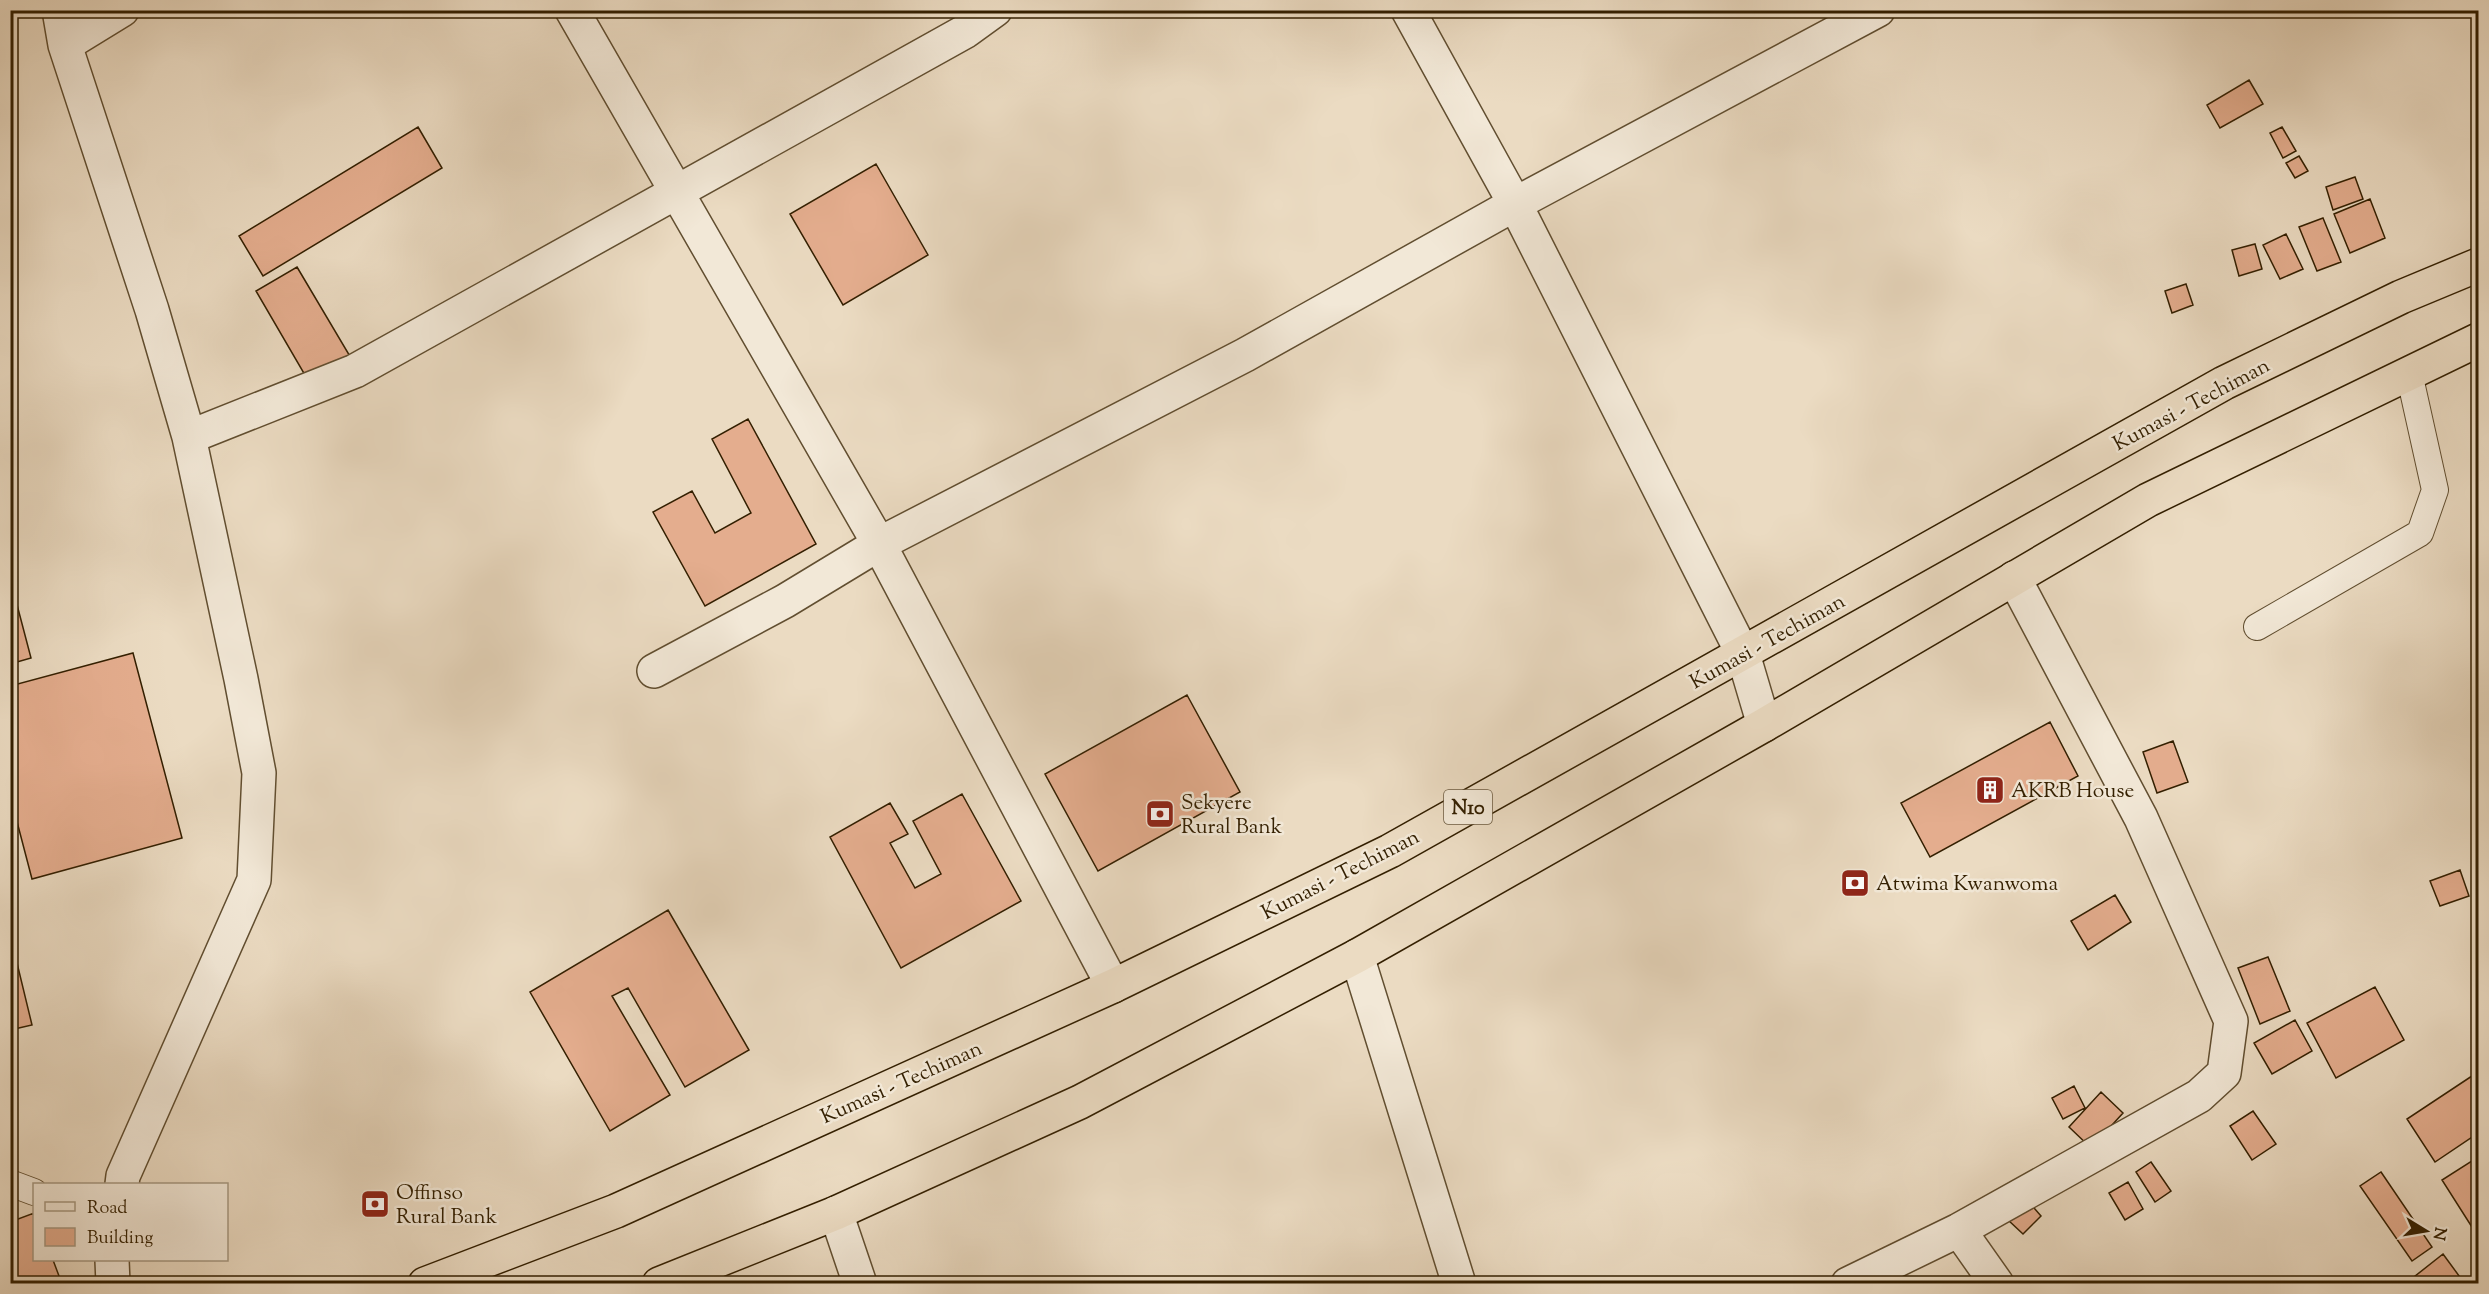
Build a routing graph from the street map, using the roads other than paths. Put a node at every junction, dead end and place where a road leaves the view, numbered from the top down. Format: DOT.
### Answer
graph roads {
  1 [pos="59,10"];
  2 [pos="122,10"];
  3 [pos="572,10"];
  4 [pos="995,10"];
  5 [pos="1408,10"];
  6 [pos="1878,10"];
  7 [pos="64,45"];
  8 [pos="675,191"];
  9 [pos="1515,204"];
  10 [pos="2478,265"];
  11 [pos="2478,340"];
  12 [pos="2409,373"];
  13 [pos="189,436"];
  14 [pos="879,544"];
  15 [pos="2014,578"];
  16 [pos="2257,627"];
  17 [pos="1743,654"];
  18 [pos="654,671"];
  19 [pos="1764,725"];
  20 [pos="1357,956"];
  21 [pos="1113,986"];
  22 [pos="10,1183"];
  23 [pos="122,1183"];
  24 [pos="33,1192"];
  25 [pos="836,1213"];
  26 [pos="1959,1230"];
  27 [pos="112,1261"];
  28 [pos="113,1284"];
  29 [pos="425,1284"];
  30 [pos="659,1284"];
  31 [pos="860,1284"];
  32 [pos="1459,1284"];
  33 [pos="1848,1284"];
  34 [pos="1997,1284"];
  1 -- 7 [label="street"];
  2 -- 7 [label="street"];
  3 -- 8 [label="street"];
  4 -- 8 [label="street"];
  5 -- 9 [label="street"];
  6 -- 9 [label="street"];
  7 -- 13 [label="street"];
  8 -- 13 [label="street"];
  8 -- 14 [label="street"];
  9 -- 14 [label="street"];
  9 -- 17 [label="street"];
  10 -- 17 [label="highway, Kumasi - Techiman / N10"];
  11 -- 12 [label="highway"];
  12 -- 15 [label="highway"];
  12 -- 16 [label="lane"];
  13 -- 23 [label="street"];
  14 -- 18 [label="street"];
  14 -- 21 [label="street"];
  15 -- 19 [label="highway"];
  15 -- 26 [label="street"];
  17 -- 19 [label="street"];
  17 -- 21 [label="highway, Kumasi - Techiman / N10"];
  19 -- 20 [label="highway"];
  20 -- 25 [label="highway"];
  20 -- 32 [label="street"];
  21 -- 29 [label="highway, Kumasi - Techiman / N10"];
  22 -- 24 [label="lane"];
  25 -- 30 [label="highway"];
  25 -- 31 [label="street"];
  26 -- 33 [label="street"];
  26 -- 34 [label="street"];
  27 -- 28 [label="street"];
}
